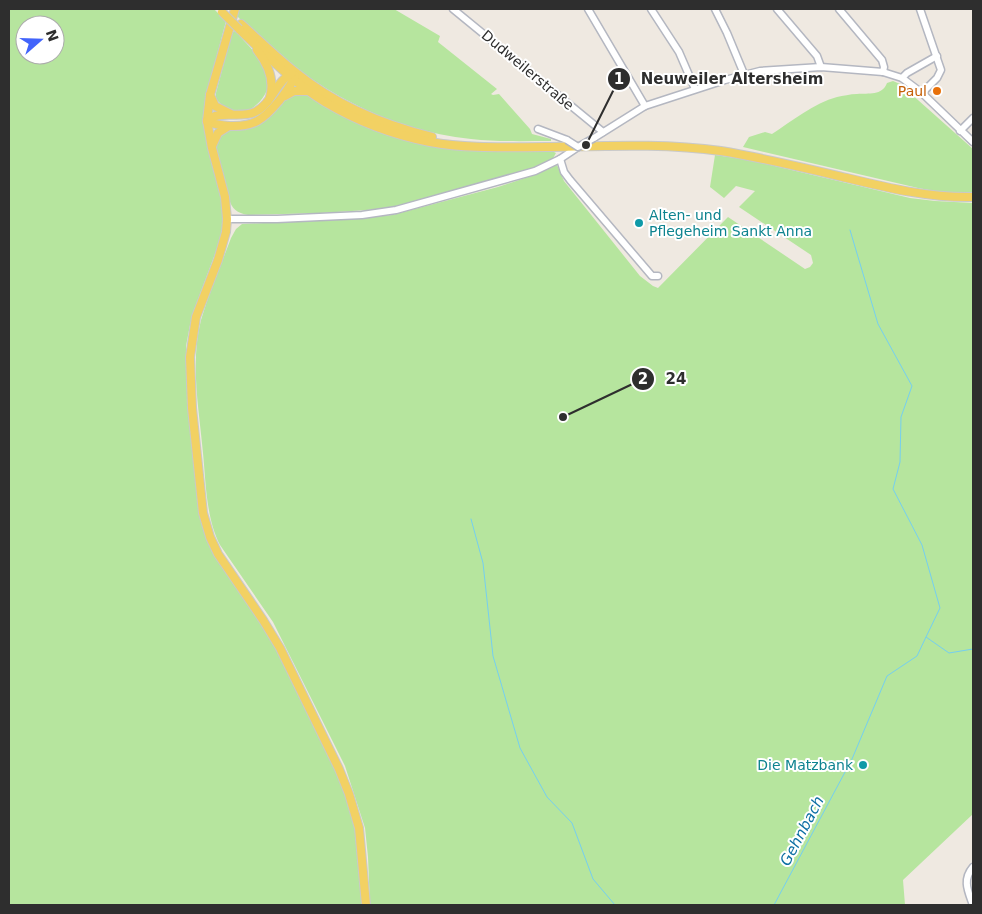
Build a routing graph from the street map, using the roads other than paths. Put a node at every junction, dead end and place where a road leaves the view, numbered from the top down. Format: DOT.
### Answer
graph roads {
  1 [pos="234,9"];
  2 [pos="453,9"];
  3 [pos="588,9"];
  4 [pos="651,9"];
  5 [pos="715,9"];
  6 [pos="777,9"];
  7 [pos="839,9"];
  8 [pos="920,9"];
  9 [pos="222,10"];
  10 [pos="240,26"];
  11 [pos="247,36"];
  12 [pos="937,56"];
  13 [pos="821,66"];
  14 [pos="883,72"];
  15 [pos="744,74"];
  16 [pos="293,75"];
  17 [pos="902,78"];
  18 [pos="695,89"];
  19 [pos="310,91"];
  20 [pos="922,93"];
  21 [pos="210,95"];
  22 [pos="283,97"];
  23 [pos="270,99"];
  24 [pos="645,106"];
  25 [pos="235,115"];
  26 [pos="973,118"];
  27 [pos="207,121"];
  28 [pos="229,126"];
  29 [pos="538,129"];
  30 [pos="960,131"];
  31 [pos="603,132"];
  32 [pos="973,142"];
  33 [pos="482,146"];
  34 [pos="578,147"];
  35 [pos="212,148"];
  36 [pos="560,159"];
  37 [pos="973,197"];
  38 [pos="227,220"];
  39 [pos="658,276"];
  40 [pos="973,867"];
  41 [pos="366,905"];
  42 [pos="973,905"];
  1 -- 21 [label="main road"];
  2 -- 31 [label="street, Dudweilerstraße"];
  3 -- 24 [label="street"];
  4 -- 18 [label="street"];
  5 -- 15 [label="street"];
  6 -- 13 [label="street"];
  7 -- 14 [label="street"];
  8 -- 12 [label="street"];
  9 -- 10 [label="main road"];
  10 -- 11 [label="main road"];
  10 -- 16 [label="main road"];
  11 -- 16 [label="main road"];
  11 -- 23 [label="main road"];
  12 -- 17 [label="street"];
  12 -- 20 [label="street"];
  13 -- 14 [label="street"];
  13 -- 15 [label="street"];
  14 -- 17 [label="street"];
  15 -- 18 [label="street"];
  16 -- 19 [label="main road"];
  16 -- 22 [label="main road"];
  16 -- 23 [label="main road"];
  16 -- 33 [label="main road"];
  17 -- 20 [label="street"];
  18 -- 24 [label="street"];
  19 -- 22 [label="main road"];
  19 -- 33 [label="main road"];
  20 -- 30 [label="street"];
  21 -- 25 [label="main road"];
  21 -- 27 [label="main road"];
  22 -- 28 [label="main road"];
  23 -- 25 [label="main road"];
  24 -- 31 [label="street"];
  25 -- 27 [label="main road"];
  26 -- 30 [label="street"];
  27 -- 28 [label="main road"];
  27 -- 35 [label="main road"];
  28 -- 35 [label="main road"];
  29 -- 34 [label="street, bridge"];
  30 -- 32 [label="street"];
  31 -- 34 [label="street, bridge"];
  33 -- 37 [label="main road"];
  34 -- 36 [label="street, bridge"];
  35 -- 38 [label="main road"];
  36 -- 38 [label="street"];
  36 -- 39 [label="street"];
  38 -- 41 [label="main road"];
  40 -- 42 [label="street"];
}
